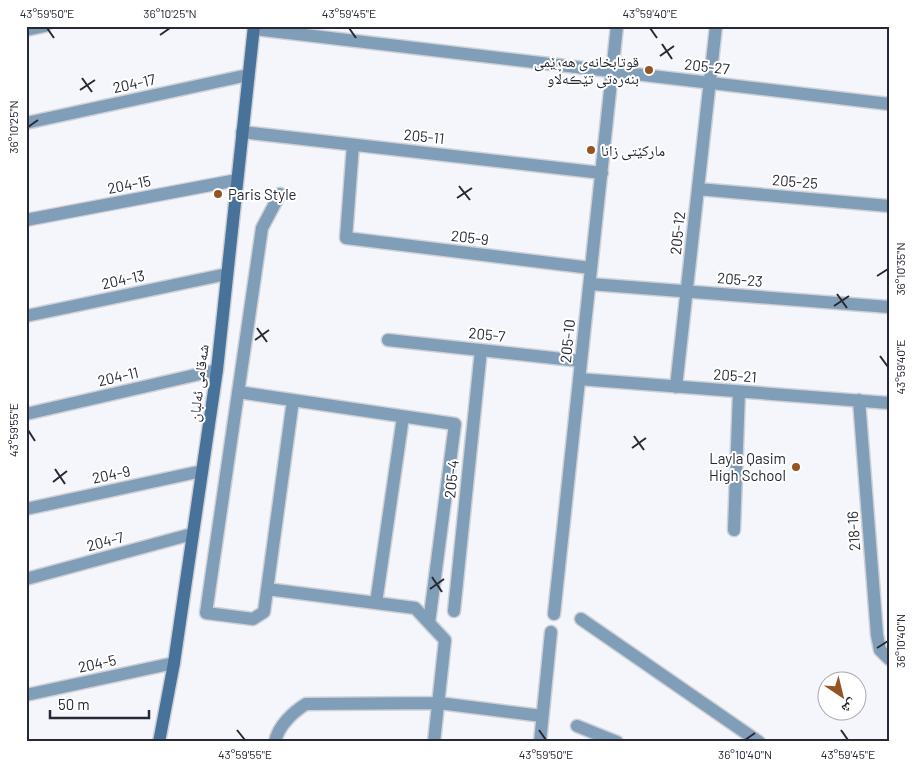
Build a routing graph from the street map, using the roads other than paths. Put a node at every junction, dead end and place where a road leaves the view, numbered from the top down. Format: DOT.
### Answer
graph roads {
  1 [pos="45,26"];
  2 [pos="618,26"];
  3 [pos="716,26"];
  4 [pos="254,28"];
  5 [pos="26,30"];
  6 [pos="613,72"];
  7 [pos="248,75"];
  8 [pos="710,83"];
  9 [pos="889,104"];
  10 [pos="26,123"];
  11 [pos="242,132"];
  12 [pos="353,145"];
  13 [pos="602,173"];
  14 [pos="237,180"];
  15 [pos="698,189"];
  16 [pos="280,194"];
  17 [pos="889,206"];
  18 [pos="26,220"];
  19 [pos="591,268"];
  20 [pos="227,274"];
  21 [pos="590,284"];
  22 [pos="687,291"];
  23 [pos="889,308"];
  24 [pos="26,316"];
  25 [pos="388,340"];
  26 [pos="481,350"];
  27 [pos="581,361"];
  28 [pos="217,370"];
  29 [pos="579,379"];
  30 [pos="676,387"];
  31 [pos="238,392"];
  32 [pos="739,392"];
  33 [pos="293,400"];
  34 [pos="859,400"];
  35 [pos="889,403"];
  36 [pos="26,414"];
  37 [pos="403,416"];
  38 [pos="202,471"];
  39 [pos="26,508"];
  40 [pos="734,530"];
  41 [pos="192,534"];
  42 [pos="26,579"];
  43 [pos="267,589"];
  44 [pos="376,603"];
  45 [pos="454,611"];
  46 [pos="554,614"];
  47 [pos="581,619"];
  48 [pos="429,623"];
  49 [pos="551,632"];
  50 [pos="888,658"];
  51 [pos="174,663"];
  52 [pos="26,695"];
  53 [pos="439,703"];
  54 [pos="542,716"];
  55 [pos="577,726"];
  56 [pos="159,742"];
  57 [pos="275,742"];
  58 [pos="434,742"];
  59 [pos="540,742"];
  60 [pos="617,742"];
  61 [pos="759,742"];
  1 -- 5 [label="street"];
  2 -- 6 [label="street, 205-10"];
  3 -- 8 [label="street, 205-12"];
  4 -- 6 [label="street, 205-27"];
  4 -- 7 [label="street, شەقامی ئەلبان"];
  6 -- 8 [label="street, 205-27"];
  6 -- 13 [label="street, 205-10"];
  7 -- 10 [label="street, 204-17"];
  7 -- 11 [label="street, شەقامی ئەلبان"];
  8 -- 9 [label="street, 205-27"];
  8 -- 15 [label="street, 205-12"];
  11 -- 12 [label="street, 205-11"];
  11 -- 14 [label="street, شەقامی ئەلبان"];
  12 -- 13 [label="street, 205-11"];
  12 -- 19 [label="street, 205-9"];
  13 -- 19 [label="street, 205-10"];
  14 -- 18 [label="street, 204-15"];
  14 -- 20 [label="street, شەقامی ئەلبان"];
  15 -- 17 [label="street, 205-25"];
  15 -- 22 [label="street, 205-12"];
  16 -- 31 [label="street"];
  19 -- 21 [label="street, 205-10"];
  20 -- 24 [label="street, 204-13"];
  20 -- 28 [label="street, شەقامی ئەلبان"];
  21 -- 22 [label="street, 205-23"];
  21 -- 27 [label="street, 205-10"];
  22 -- 23 [label="street, 205-23"];
  22 -- 30 [label="street, 205-12"];
  25 -- 26 [label="street, 205-7"];
  26 -- 27 [label="street, 205-7"];
  26 -- 45 [label="street, 205-4"];
  27 -- 29 [label="street, 205-10"];
  28 -- 36 [label="street, 204-11"];
  28 -- 38 [label="street, شەقامی ئەلبان"];
  29 -- 30 [label="street, 205-21"];
  29 -- 46 [label="street, 205-10"];
  30 -- 32 [label="street, 205-21"];
  31 -- 33 [label="street"];
  31 -- 43 [label="street"];
  32 -- 34 [label="street, 205-21"];
  32 -- 40 [label="street"];
  33 -- 37 [label="street"];
  33 -- 43 [label="street"];
  34 -- 35 [label="street, 205-21"];
  34 -- 50 [label="street, 218-16"];
  37 -- 44 [label="street"];
  37 -- 48 [label="street"];
  38 -- 39 [label="street, 204-9"];
  38 -- 41 [label="street, شەقامی ئەلبان"];
  41 -- 42 [label="street, 204-7"];
  41 -- 51 [label="street, شەقامی ئەلبان"];
  43 -- 44 [label="street"];
  44 -- 48 [label="street"];
  47 -- 61 [label="street"];
  48 -- 53 [label="street"];
  49 -- 54 [label="street"];
  51 -- 52 [label="street, 204-5"];
  51 -- 56 [label="street, شەقامی ئەلبان"];
  53 -- 54 [label="street"];
  53 -- 57 [label="street"];
  53 -- 58 [label="street"];
  54 -- 59 [label="street"];
  55 -- 60 [label="street"];
}
